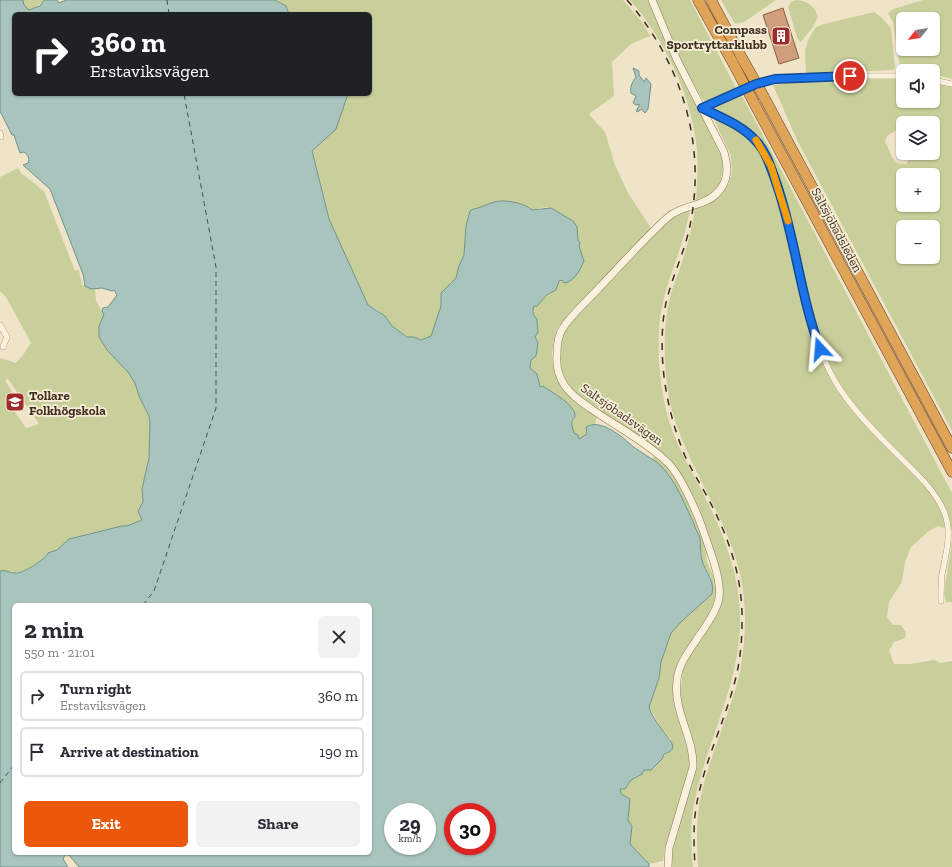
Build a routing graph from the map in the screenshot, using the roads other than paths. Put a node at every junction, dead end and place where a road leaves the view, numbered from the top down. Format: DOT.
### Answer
graph roads {
  1 [pos="652,0"];
  2 [pos="698,0"];
  3 [pos="711,0"];
  4 [pos="896,76"];
  5 [pos="940,81"];
  6 [pos="952,84"];
  7 [pos="702,108"];
  8 [pos="0,325"];
  9 [pos="3,347"];
  10 [pos="952,448"];
  11 [pos="952,472"];
  12 [pos="941,601"];
  13 [pos="668,867"];
  1 -- 7 [label="street, Saltsjöbadsvägen"];
  2 -- 11 [label="highway, Saltsjöbadsleden, bridge"];
  3 -- 10 [label="highway, Saltsjöbadsleden, bridge"];
  4 -- 7 [label="street"];
  5 -- 6 [label="street"];
  7 -- 12 [label="street"];
  7 -- 13 [label="street, Saltsjöbadsvägen"];
  8 -- 9 [label="street"];
}
